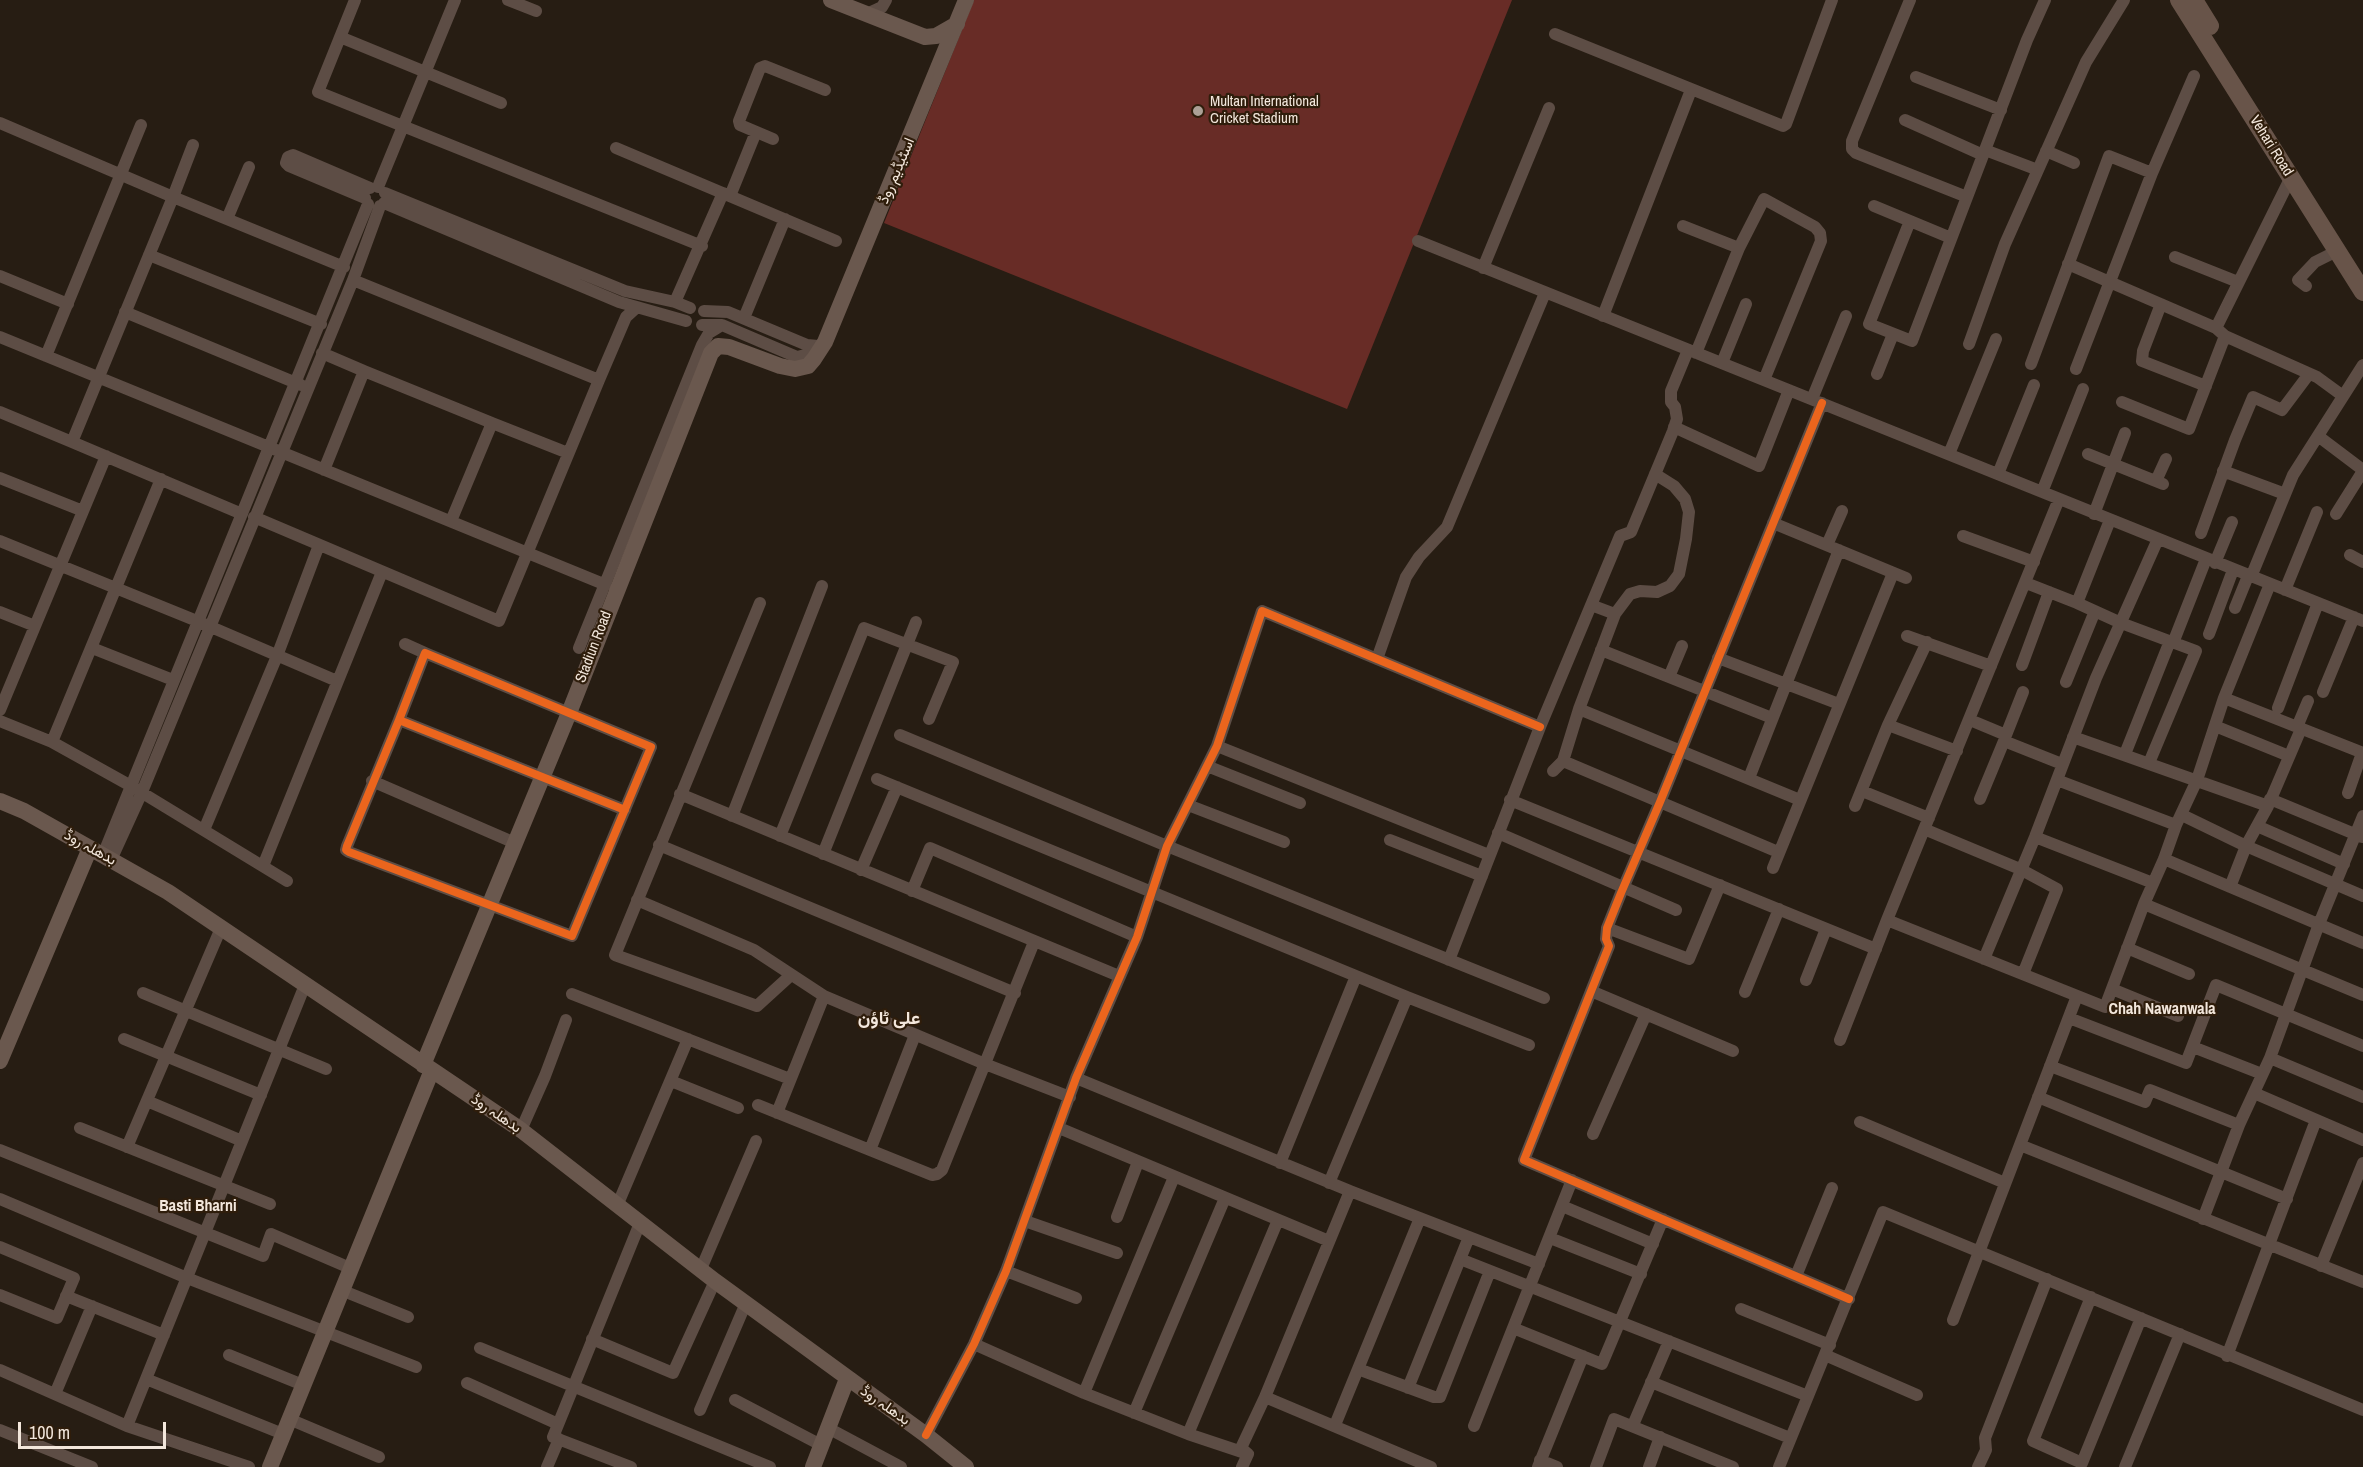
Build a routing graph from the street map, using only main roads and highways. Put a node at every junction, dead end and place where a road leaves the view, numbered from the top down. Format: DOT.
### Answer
graph roads {
  1 [pos="831,0"];
  2 [pos="966,0"];
  3 [pos="2178,0"];
  4 [pos="2194,0"];
  5 [pos="957,24"];
  6 [pos="2363,272"];
  7 [pos="2363,292"];
  8 [pos="821,344"];
  9 [pos="0,801"];
  10 [pos="101,854"];
  11 [pos="0,1061"];
  12 [pos="427,1068"];
  13 [pos="847,1379"];
  14 [pos="270,1467"];
  15 [pos="813,1467"];
  16 [pos="966,1467"];
  1 -- 5 [label="main road"];
  2 -- 5 [label="main road, اسٹیڈیم روڈ"];
  3 -- 7 [label="main road, Vehari Road"];
  4 -- 6 [label="main road, Vehari Road"];
  5 -- 8 [label="main road, اسٹیڈیم روڈ"];
  8 -- 12 [label="main road, Stadiun Road"];
  9 -- 10 [label="main road, بدھلہ روڈ"];
  10 -- 11 [label="main road"];
  10 -- 12 [label="main road, بدھلہ روڈ"];
  12 -- 13 [label="main road, بدھلہ روڈ"];
  12 -- 14 [label="main road, Stadiun Road"];
  13 -- 15 [label="main road"];
  13 -- 16 [label="main road, بدھلہ روڈ"];
}
